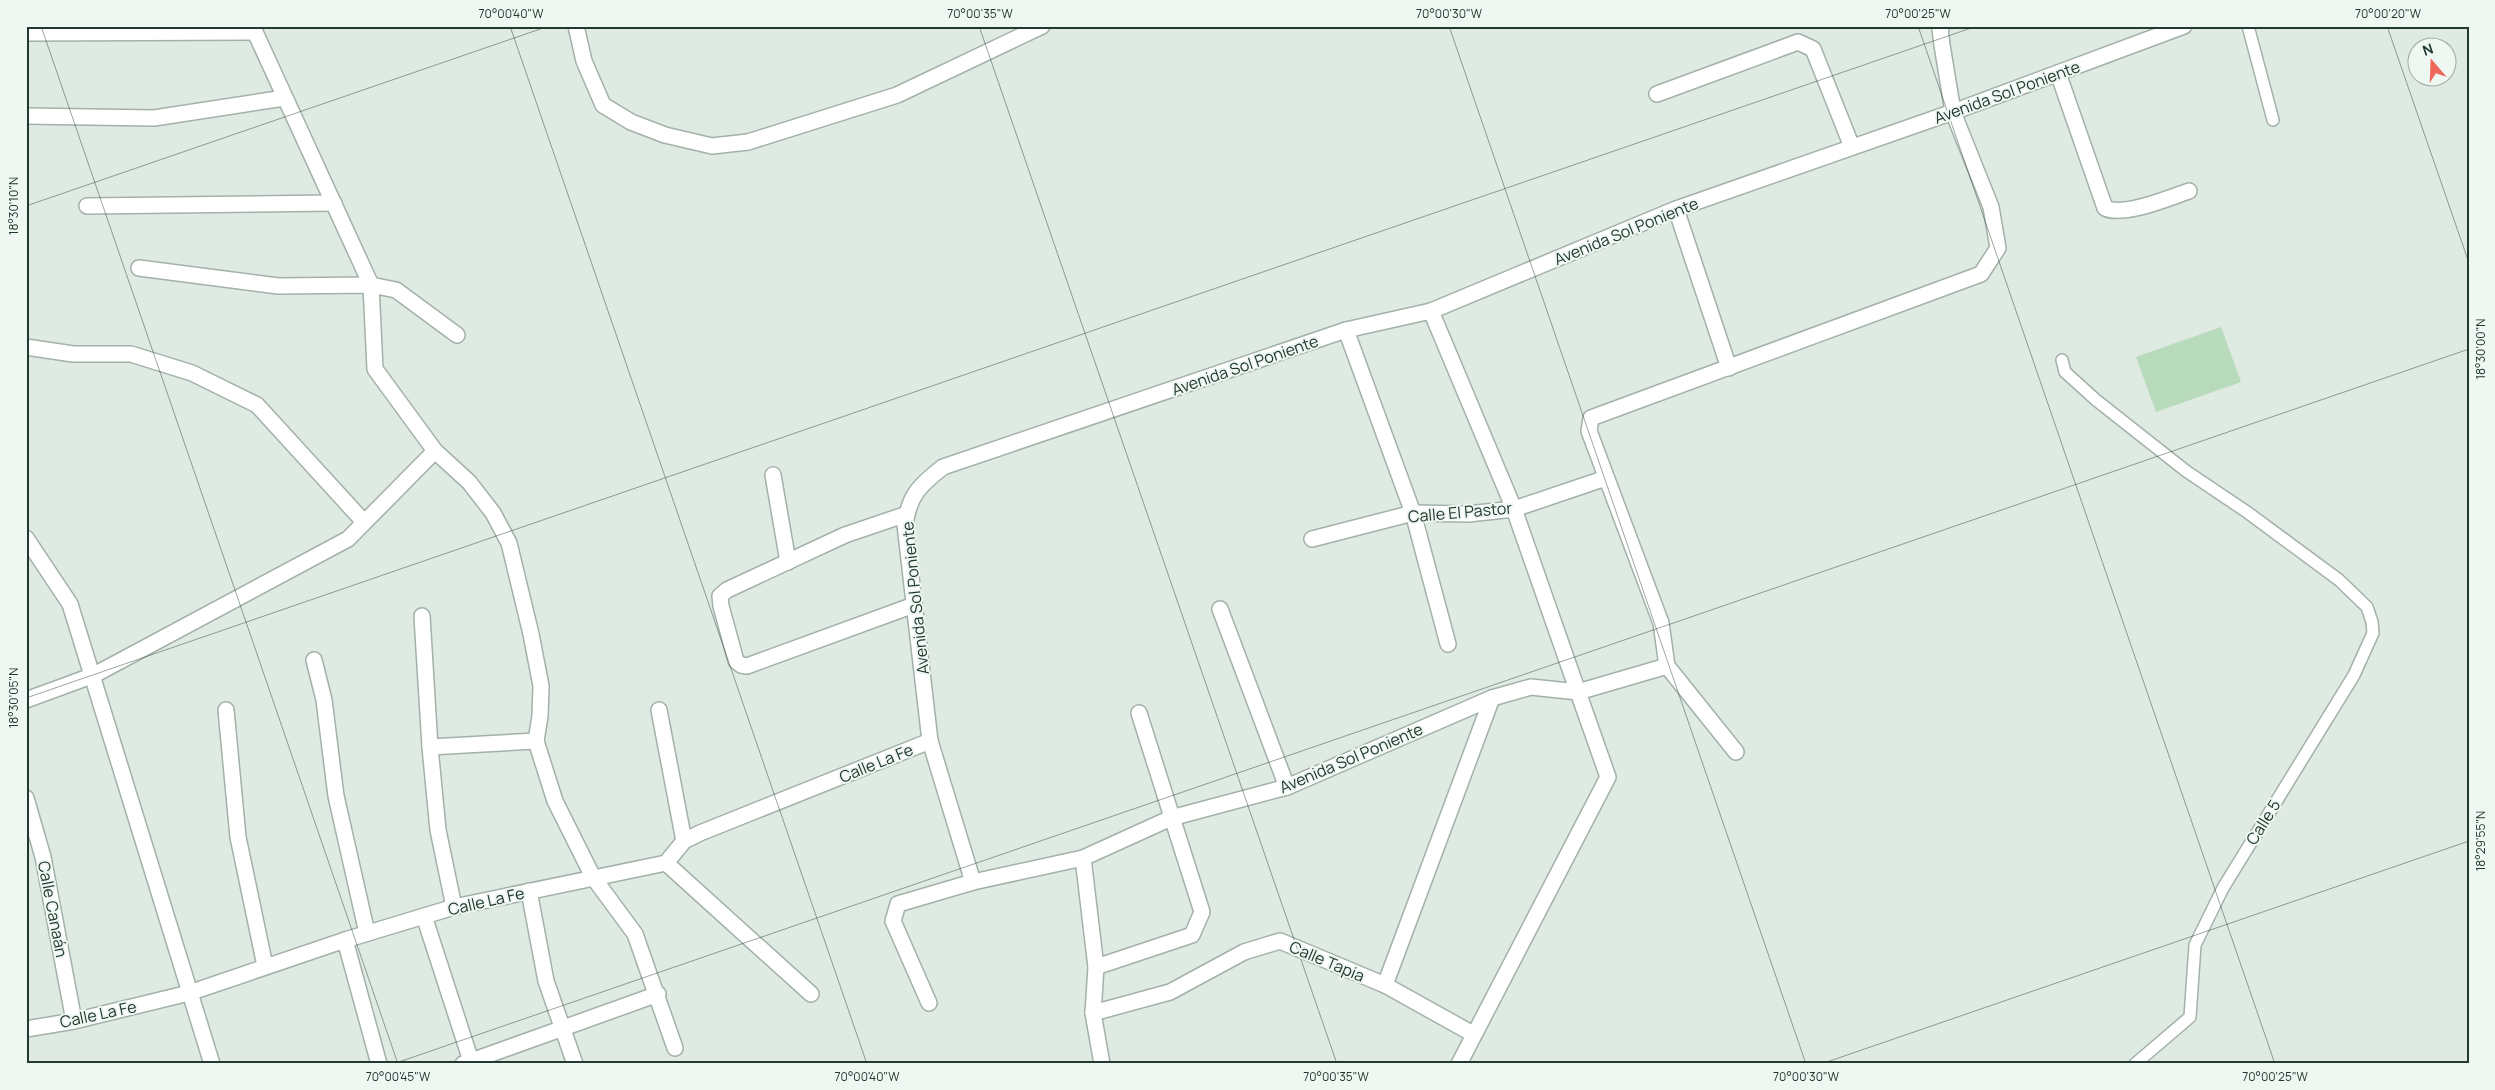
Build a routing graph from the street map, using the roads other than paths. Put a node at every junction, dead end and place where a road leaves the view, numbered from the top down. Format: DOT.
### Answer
graph roads {
  1 [pos="576,26"];
  2 [pos="1042,26"];
  3 [pos="1942,26"];
  4 [pos="2184,26"];
  5 [pos="2248,26"];
  6 [pos="255,29"];
  7 [pos="207,30"];
  8 [pos="26,33"];
  9 [pos="2058,73"];
  10 [pos="1657,94"];
  11 [pos="284,98"];
  12 [pos="1953,112"];
  13 [pos="26,116"];
  14 [pos="2273,120"];
  15 [pos="1852,147"];
  16 [pos="2188,192"];
  17 [pos="334,203"];
  18 [pos="87,206"];
  19 [pos="1676,209"];
  20 [pos="140,268"];
  21 [pos="370,285"];
  22 [pos="1431,311"];
  23 [pos="1346,330"];
  24 [pos="457,335"];
  25 [pos="26,347"];
  26 [pos="2062,360"];
  27 [pos="1729,368"];
  28 [pos="435,451"];
  29 [pos="773,475"];
  30 [pos="1606,478"];
  31 [pos="1514,509"];
  32 [pos="1414,513"];
  33 [pos="907,514"];
  34 [pos="364,522"];
  35 [pos="26,538"];
  36 [pos="1312,539"];
  37 [pos="788,562"];
  38 [pos="914,605"];
  39 [pos="1220,609"];
  40 [pos="422,616"];
  41 [pos="1448,644"];
  42 [pos="314,660"];
  43 [pos="1668,666"];
  44 [pos="94,675"];
  45 [pos="1578,692"];
  46 [pos="1492,698"];
  47 [pos="26,700"];
  48 [pos="226,710"];
  49 [pos="659,710"];
  50 [pos="1139,713"];
  51 [pos="536,741"];
  52 [pos="930,741"];
  53 [pos="430,747"];
  54 [pos="1736,752"];
  55 [pos="1287,787"];
  56 [pos="26,798"];
  57 [pos="1171,818"];
  58 [pos="684,841"];
  59 [pos="1083,858"];
  60 [pos="666,863"];
  61 [pos="592,877"];
  62 [pos="973,882"];
  63 [pos="529,891"];
  64 [pos="454,907"];
  65 [pos="424,916"];
  66 [pos="367,933"];
  67 [pos="345,940"];
  68 [pos="265,966"];
  69 [pos="1096,967"];
  70 [pos="1386,985"];
  71 [pos="189,993"];
  72 [pos="658,994"];
  73 [pos="811,994"];
  74 [pos="929,1003"];
  75 [pos="1093,1013"];
  76 [pos="74,1021"];
  77 [pos="562,1028"];
  78 [pos="26,1029"];
  79 [pos="1474,1034"];
  80 [pos="674,1048"];
  81 [pos="467,1062"];
  82 [pos="212,1064"];
  83 [pos="379,1064"];
  84 [pos="574,1064"];
  85 [pos="1102,1064"];
  86 [pos="1459,1064"];
  87 [pos="2135,1064"];
  1 -- 2 [label="street"];
  3 -- 12 [label="street"];
  4 -- 9 [label="street, Avenida Sol Poniente"];
  5 -- 14 [label="lane"];
  6 -- 7 [label="street"];
  6 -- 11 [label="street"];
  7 -- 8 [label="street"];
  9 -- 12 [label="street, Avenida Sol Poniente"];
  9 -- 16 [label="street"];
  10 -- 15 [label="street"];
  11 -- 13 [label="street"];
  11 -- 17 [label="street"];
  12 -- 15 [label="street, Avenida Sol Poniente"];
  12 -- 27 [label="street"];
  15 -- 19 [label="street, Avenida Sol Poniente"];
  17 -- 18 [label="street"];
  17 -- 21 [label="street"];
  19 -- 22 [label="street, Avenida Sol Poniente"];
  19 -- 27 [label="street"];
  20 -- 21 [label="street"];
  21 -- 24 [label="street"];
  21 -- 28 [label="street"];
  22 -- 23 [label="street, Avenida Sol Poniente"];
  22 -- 31 [label="street"];
  23 -- 32 [label="street"];
  23 -- 33 [label="street, Avenida Sol Poniente"];
  25 -- 34 [label="street"];
  26 -- 87 [label="lane, Calle 5"];
  27 -- 30 [label="street"];
  28 -- 34 [label="street"];
  28 -- 51 [label="street"];
  29 -- 37 [label="street"];
  30 -- 31 [label="street, Calle El Pastor"];
  30 -- 43 [label="street"];
  31 -- 32 [label="street, Calle El Pastor"];
  31 -- 45 [label="street"];
  32 -- 36 [label="street, Calle El Pastor"];
  32 -- 41 [label="street"];
  33 -- 37 [label="street"];
  33 -- 38 [label="street, Avenida Sol Poniente"];
  34 -- 44 [label="street"];
  35 -- 44 [label="street"];
  37 -- 38 [label="street"];
  38 -- 52 [label="street, Avenida Sol Poniente"];
  39 -- 55 [label="street"];
  40 -- 53 [label="street"];
  42 -- 66 [label="street"];
  43 -- 45 [label="street"];
  43 -- 54 [label="street"];
  44 -- 47 [label="street"];
  44 -- 71 [label="street"];
  45 -- 46 [label="street, Avenida Sol Poniente"];
  45 -- 79 [label="street"];
  46 -- 55 [label="street, Avenida Sol Poniente"];
  46 -- 70 [label="street"];
  48 -- 68 [label="street"];
  49 -- 58 [label="street"];
  50 -- 57 [label="street"];
  51 -- 53 [label="street"];
  51 -- 61 [label="street"];
  52 -- 58 [label="street, Calle La Fe"];
  52 -- 62 [label="street, Avenida Sol Poniente"];
  53 -- 64 [label="street"];
  55 -- 57 [label="street, Avenida Sol Poniente"];
  56 -- 76 [label="street, Calle Canaán"];
  57 -- 59 [label="street, Avenida Sol Poniente"];
  57 -- 69 [label="street"];
  58 -- 60 [label="street, Calle La Fe"];
  59 -- 62 [label="street, Avenida Sol Poniente"];
  59 -- 69 [label="street"];
  60 -- 61 [label="street, Calle La Fe"];
  60 -- 73 [label="street"];
  61 -- 63 [label="street, Calle La Fe"];
  61 -- 72 [label="street"];
  62 -- 74 [label="street"];
  63 -- 64 [label="street, Calle La Fe"];
  63 -- 77 [label="street"];
  64 -- 65 [label="street, Calle La Fe"];
  65 -- 66 [label="street, Calle La Fe"];
  65 -- 81 [label="street"];
  66 -- 67 [label="street, Calle La Fe"];
  67 -- 68 [label="street, Calle La Fe"];
  67 -- 83 [label="street"];
  68 -- 71 [label="street, Calle La Fe"];
  69 -- 75 [label="street"];
  70 -- 75 [label="street, Calle Tapia"];
  70 -- 79 [label="street, Calle Tapia"];
  71 -- 76 [label="street, Calle La Fe"];
  71 -- 82 [label="street"];
  72 -- 77 [label="street"];
  72 -- 80 [label="street"];
  75 -- 85 [label="street"];
  76 -- 78 [label="street, Calle La Fe"];
  77 -- 81 [label="street"];
  77 -- 84 [label="street"];
  79 -- 86 [label="street"];
}
